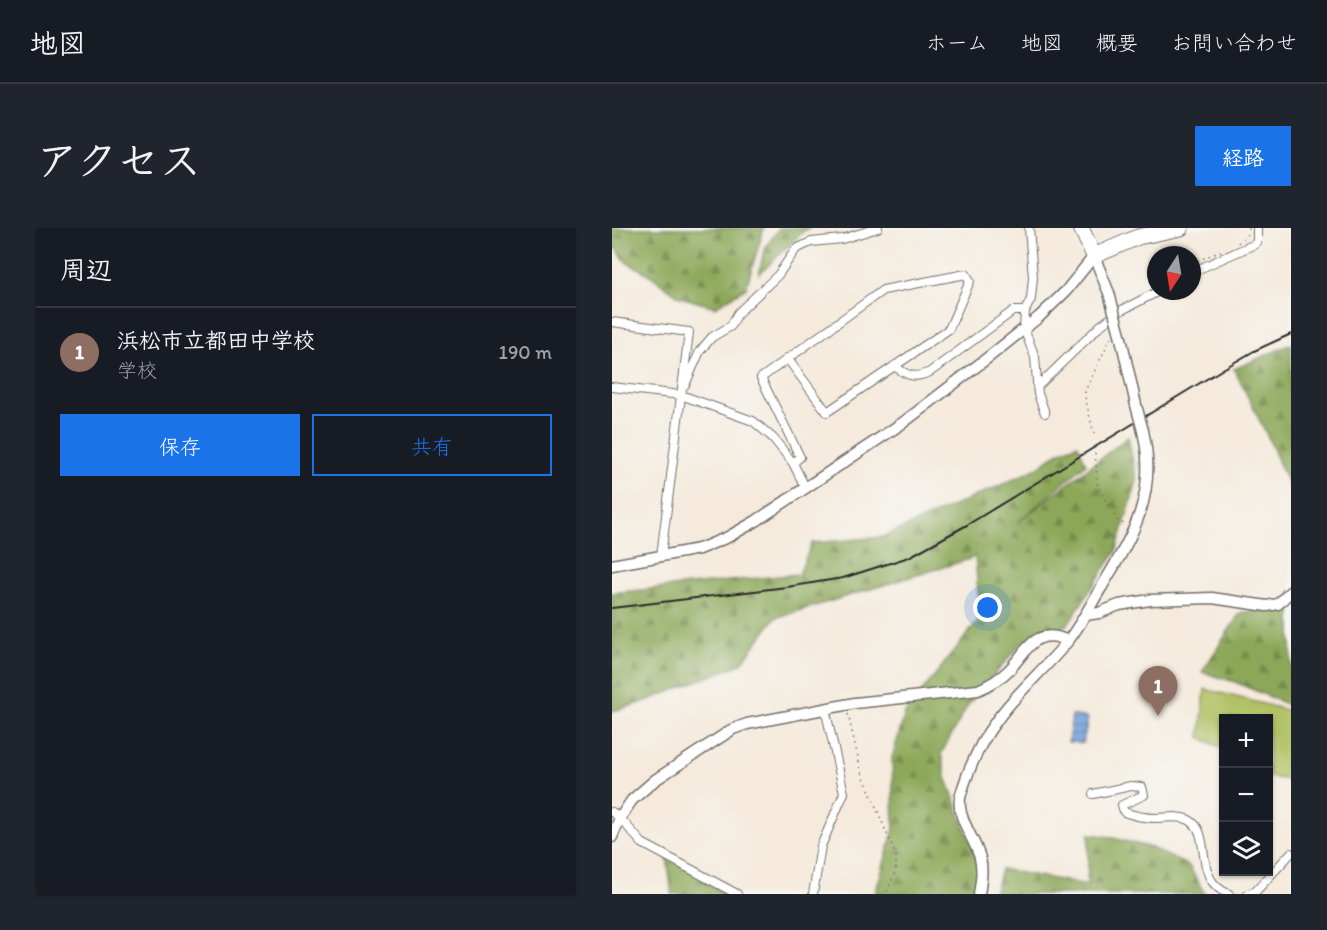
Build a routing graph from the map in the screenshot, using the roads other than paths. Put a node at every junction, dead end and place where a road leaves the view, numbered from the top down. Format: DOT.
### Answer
graph roads {
  1 [pos="878,228"];
  2 [pos="1029,228"];
  3 [pos="1081,228"];
  4 [pos="1181,228"];
  5 [pos="1257,228"];
  6 [pos="1094,256"];
  7 [pos="1201,268"];
  8 [pos="1147,297"];
  9 [pos="1025,311"];
  10 [pos="612,322"];
  11 [pos="1024,329"];
  12 [pos="787,358"];
  13 [pos="894,366"];
  14 [pos="612,387"];
  15 [pos="1037,387"];
  16 [pos="681,394"];
  17 [pos="1045,413"];
  18 [pos="793,463"];
  19 [pos="805,488"];
  20 [pos="661,556"];
  21 [pos="612,565"];
  22 [pos="1291,591"];
  23 [pos="1085,615"];
  24 [pos="1068,641"];
  25 [pos="825,708"];
  26 [pos="1093,794"];
  27 [pos="616,815"];
  28 [pos="612,837"];
  29 [pos="1291,853"];
  30 [pos="737,894"];
  31 [pos="813,894"];
  32 [pos="980,894"];
  33 [pos="1229,894"];
  34 [pos="1248,894"];
  1 -- 16 [label="street"];
  2 -- 9 [label="street"];
  3 -- 6 [label="highway"];
  4 -- 6 [label="highway"];
  5 -- 7 [label="street"];
  6 -- 11 [label="street"];
  6 -- 23 [label="street, bridge"];
  8 -- 15 [label="street"];
  9 -- 11 [label="street"];
  9 -- 13 [label="street"];
  10 -- 16 [label="street"];
  11 -- 15 [label="street"];
  11 -- 19 [label="street"];
  12 -- 13 [label="street"];
  12 -- 13 [label="street"];
  12 -- 18 [label="street"];
  14 -- 16 [label="street"];
  15 -- 17 [label="street"];
  16 -- 18 [label="street"];
  16 -- 20 [label="street"];
  18 -- 19 [label="street"];
  19 -- 20 [label="street"];
  20 -- 21 [label="street"];
  22 -- 23 [label="street"];
  23 -- 24 [label="street"];
  24 -- 25 [label="street"];
  24 -- 32 [label="street"];
  25 -- 27 [label="street"];
  25 -- 31 [label="street"];
  26 -- 33 [label="street"];
  27 -- 28 [label="street"];
  27 -- 30 [label="street"];
  29 -- 34 [label="street"];
}
